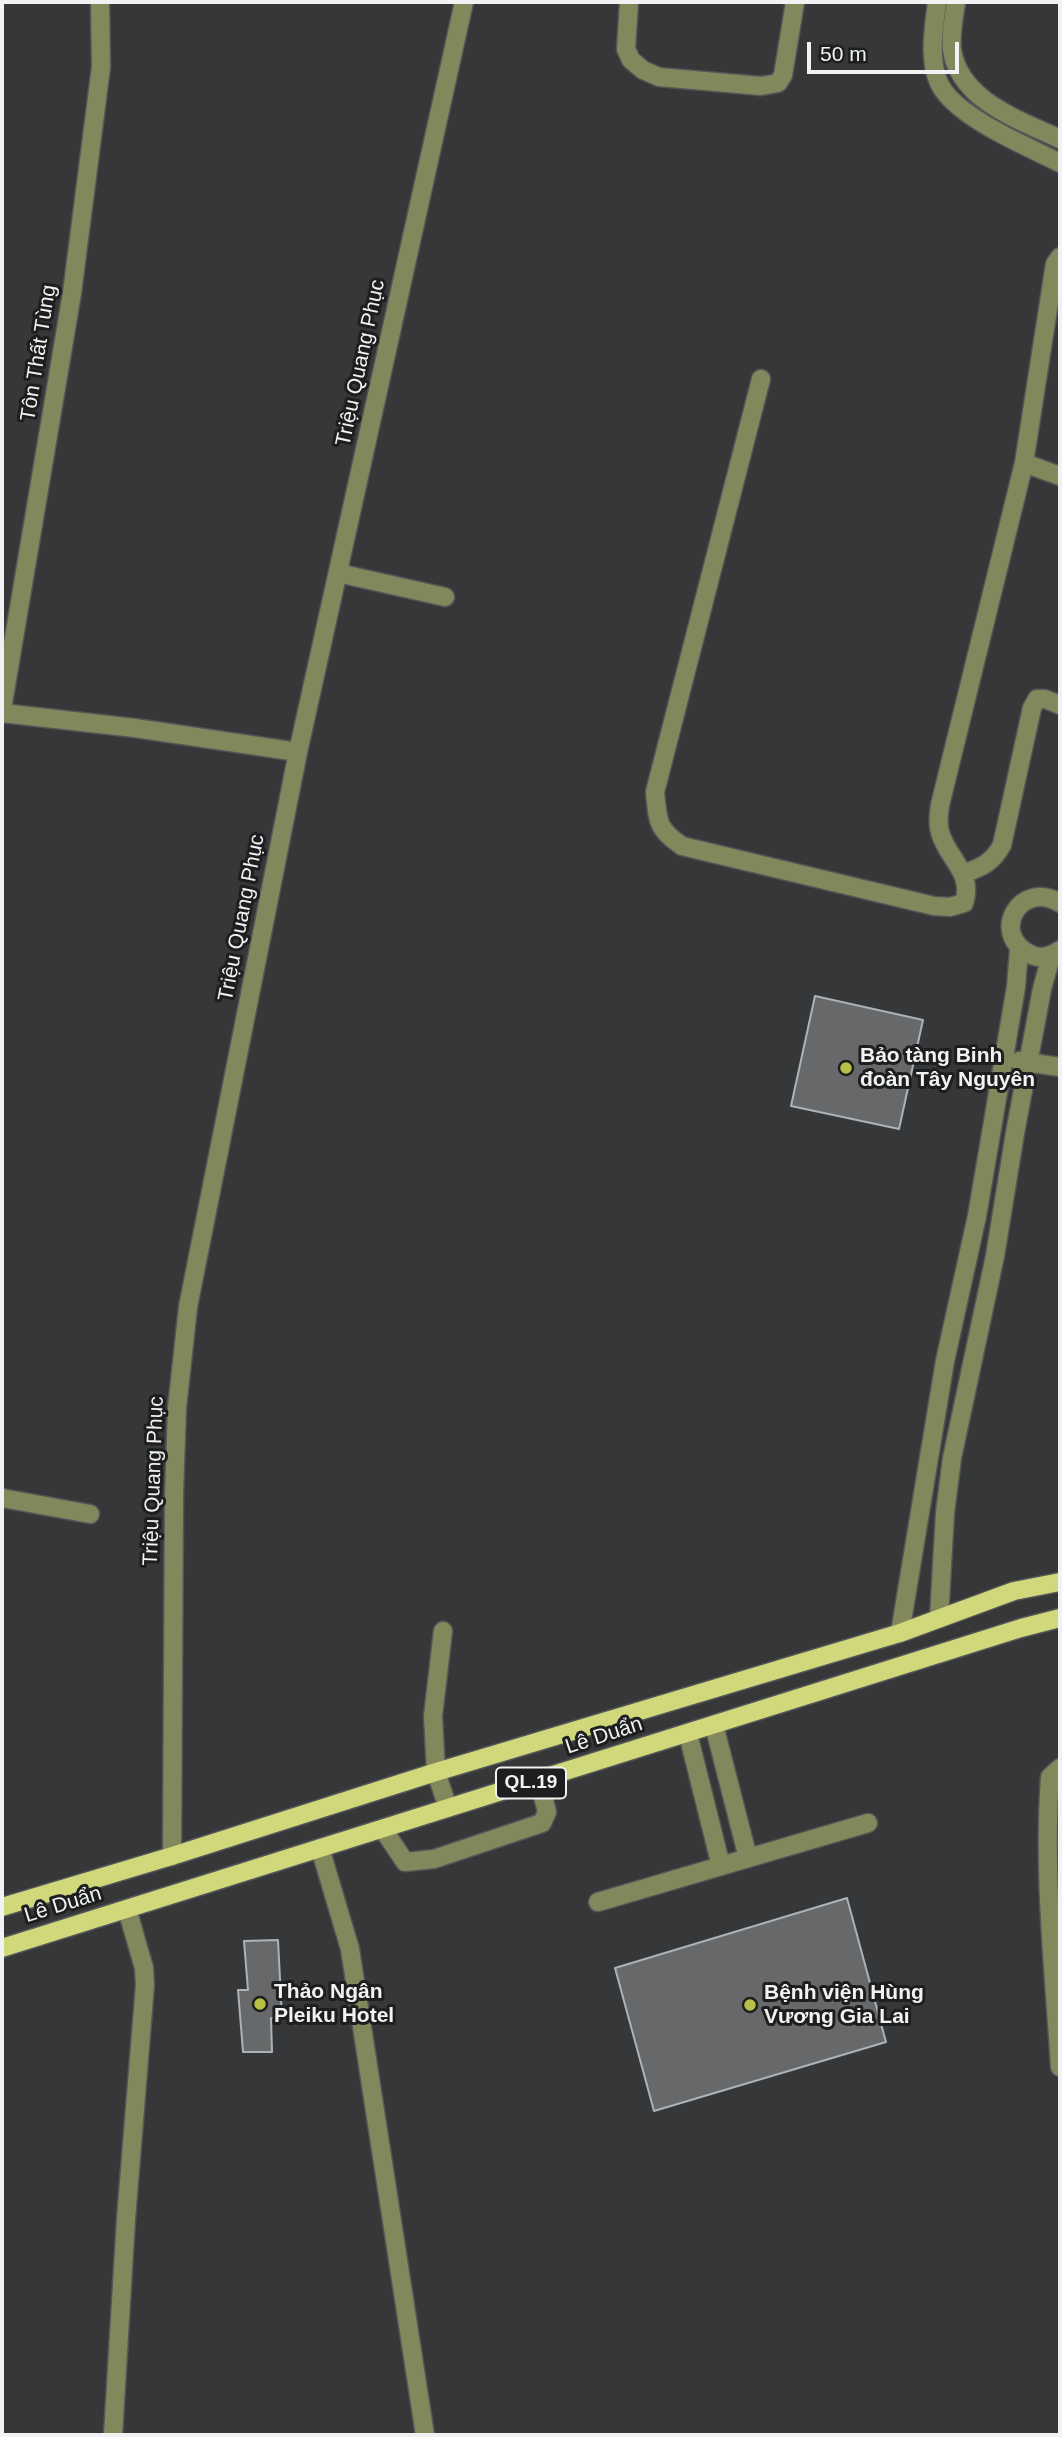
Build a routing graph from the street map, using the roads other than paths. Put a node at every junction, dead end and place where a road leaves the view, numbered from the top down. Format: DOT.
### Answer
graph roads {
  1 [pos="100,2"];
  2 [pos="464,2"];
  3 [pos="629,2"];
  4 [pos="795,2"];
  5 [pos="937,2"];
  6 [pos="956,2"];
  7 [pos="1028,124"];
  8 [pos="1060,139"];
  9 [pos="1018,142"];
  10 [pos="1060,163"];
  11 [pos="1060,257"];
  12 [pos="761,379"];
  13 [pos="1024,463"];
  14 [pos="1060,476"];
  15 [pos="338,573"];
  16 [pos="445,597"];
  17 [pos="1060,705"];
  18 [pos="2,711"];
  19 [pos="298,752"];
  20 [pos="963,874"];
  21 [pos="1060,902"];
  22 [pos="1019,948"];
  23 [pos="1056,953"];
  24 [pos="1004,1058"];
  25 [pos="1029,1063"];
  26 [pos="1060,1067"];
  27 [pos="977,1216"];
  28 [pos="1002,1219"];
  29 [pos="945,1361"];
  30 [pos="971,1368"];
  31 [pos="929,1456"];
  32 [pos="952,1458"];
  33 [pos="2,1498"];
  34 [pos="90,1514"];
  35 [pos="1060,1582"];
  36 [pos="939,1618"];
  37 [pos="1060,1618"];
  38 [pos="443,1631"];
  39 [pos="900,1633"];
  40 [pos="714,1725"];
  41 [pos="688,1734"];
  42 [pos="1060,1768"];
  43 [pos="436,1772"];
  44 [pos="539,1781"];
  45 [pos="448,1808"];
  46 [pos="868,1823"];
  47 [pos="383,1829"];
  48 [pos="320,1849"];
  49 [pos="172,1856"];
  50 [pos="748,1858"];
  51 [pos="721,1866"];
  52 [pos="598,1902"];
  53 [pos="2,1907"];
  54 [pos="127,1909"];
  55 [pos="2,1948"];
  56 [pos="1060,2067"];
  57 [pos="113,2435"];
  58 [pos="425,2435"];
  1 -- 18 [label="street, Tôn Thất Tùng"];
  2 -- 15 [label="street, Triệu Quang Phục"];
  3 -- 4 [label="street"];
  5 -- 9 [label="street"];
  6 -- 7 [label="street"];
  7 -- 8 [label="street"];
  7 -- 9 [label="street"];
  9 -- 10 [label="street"];
  11 -- 13 [label="street"];
  12 -- 20 [label="street"];
  13 -- 14 [label="street"];
  13 -- 20 [label="street"];
  15 -- 16 [label="street"];
  15 -- 19 [label="street, Triệu Quang Phục"];
  17 -- 20 [label="street"];
  18 -- 19 [label="street"];
  19 -- 49 [label="street, Triệu Quang Phục"];
  21 -- 22 [label="street"];
  22 -- 23 [label="street"];
  22 -- 24 [label="street"];
  23 -- 25 [label="street"];
  24 -- 25 [label="street"];
  24 -- 27 [label="street"];
  25 -- 26 [label="street"];
  25 -- 28 [label="street"];
  27 -- 28 [label="street"];
  27 -- 29 [label="street"];
  28 -- 30 [label="street"];
  29 -- 30 [label="street"];
  29 -- 31 [label="street"];
  30 -- 32 [label="street"];
  31 -- 32 [label="street"];
  31 -- 39 [label="street"];
  32 -- 36 [label="street"];
  33 -- 34 [label="street"];
  35 -- 36 [label="main road, Lê Duẩn / QL.19"];
  36 -- 39 [label="main road, Lê Duẩn / QL.19"];
  37 -- 40 [label="main road, Lê Duẩn / QL.19"];
  38 -- 43 [label="street"];
  39 -- 43 [label="main road, Lê Duẩn / QL.19"];
  40 -- 41 [label="main road, Lê Duẩn / QL.19"];
  40 -- 50 [label="street"];
  41 -- 44 [label="main road, Lê Duẩn / QL.19"];
  41 -- 51 [label="street"];
  42 -- 56 [label="street"];
  43 -- 45 [label="street"];
  43 -- 49 [label="main road, Lê Duẩn / QL.19"];
  44 -- 45 [label="main road, Lê Duẩn / QL.19"];
  44 -- 47 [label="street"];
  45 -- 47 [label="main road, Lê Duẩn / QL.19"];
  46 -- 50 [label="street"];
  47 -- 48 [label="main road, Lê Duẩn / QL.19"];
  48 -- 54 [label="main road, Lê Duẩn / QL.19"];
  48 -- 58 [label="street"];
  49 -- 53 [label="main road, Lê Duẩn / QL.19"];
  50 -- 51 [label="street"];
  51 -- 52 [label="street"];
  54 -- 55 [label="main road, Lê Duẩn / QL.19"];
  54 -- 57 [label="street"];
}
